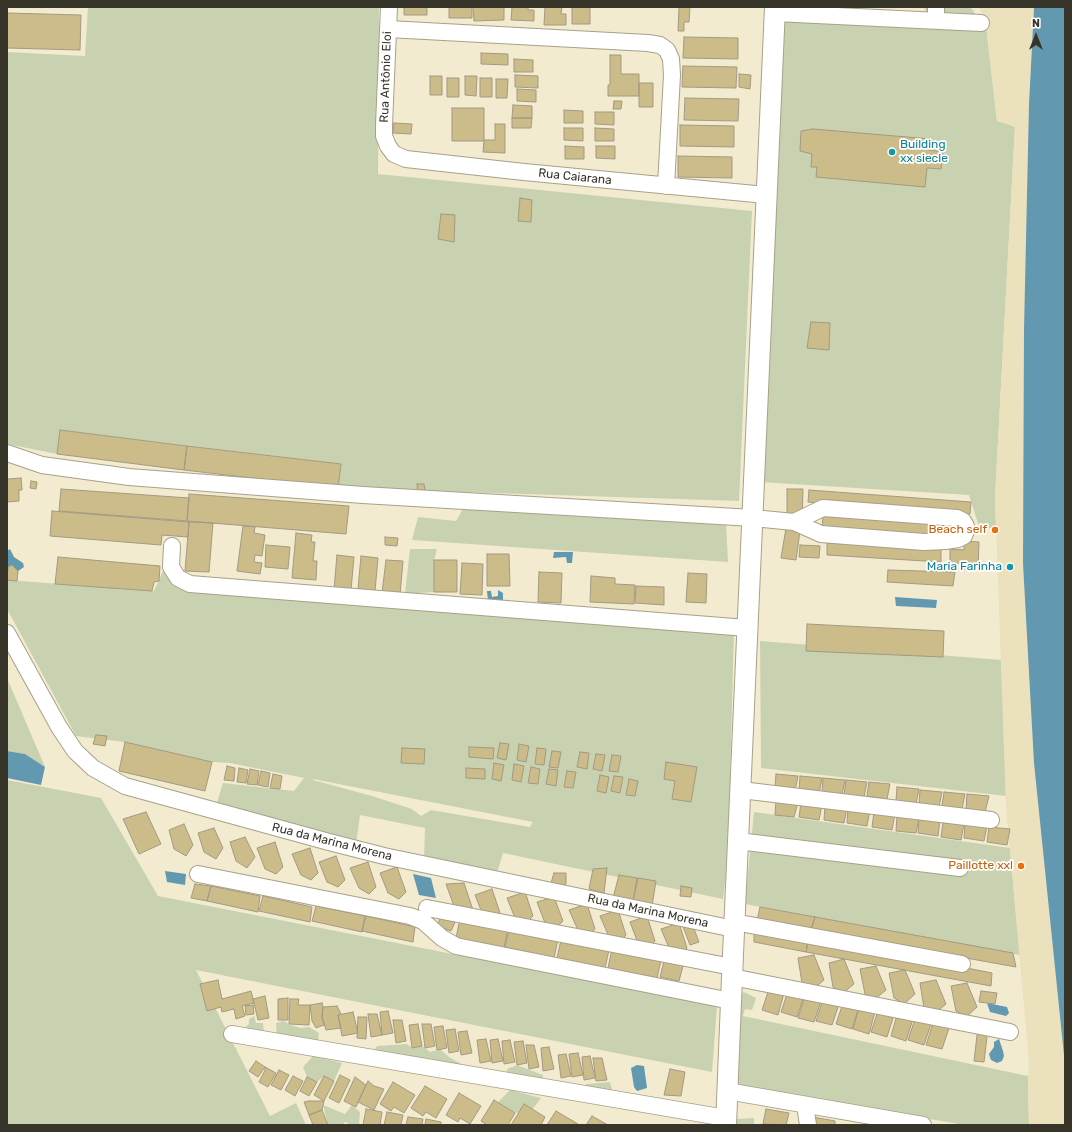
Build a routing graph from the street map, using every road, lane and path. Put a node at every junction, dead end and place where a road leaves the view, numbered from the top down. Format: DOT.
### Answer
graph roads {
  1 [pos="389,7"];
  2 [pos="775,10"];
  3 [pos="936,14"];
  4 [pos="981,23"];
  5 [pos="388,29"];
  6 [pos="388,146"];
  7 [pos="666,186"];
  8 [pos="766,195"];
  9 [pos="7,453"];
  10 [pos="753,518"];
  11 [pos="787,521"];
  12 [pos="172,546"];
  13 [pos="738,627"];
  14 [pos="7,634"];
  15 [pos="741,790"];
  16 [pos="991,820"];
  17 [pos="738,842"];
  18 [pos="960,868"];
  19 [pos="198,874"];
  20 [pos="427,908"];
  21 [pos="734,926"];
  22 [pos="962,964"];
  23 [pos="732,972"];
  24 [pos="722,1000"];
  25 [pos="1010,1032"];
  26 [pos="232,1034"];
  27 [pos="727,1091"];
  28 [pos="805,1105"];
  29 [pos="850,1119"];
  30 [pos="720,1120"];
  31 [pos="890,1122"];
  32 [pos="808,1125"];
  33 [pos="923,1125"];
  1 -- 5 [label="street, Rua Antônio Eloi"];
  2 -- 3 [label="street"];
  2 -- 8 [label="main road"];
  3 -- 4 [label="street"];
  5 -- 6 [label="street, Rua Antônio Eloi"];
  5 -- 7 [label="street"];
  6 -- 7 [label="street, Rua Caiarana"];
  7 -- 8 [label="street, Rua Caiarana"];
  8 -- 10 [label="main road"];
  9 -- 10 [label="street"];
  10 -- 11 [label="street"];
  10 -- 13 [label="main road"];
  11 -- 11 [label="street"];
  12 -- 13 [label="street"];
  13 -- 15 [label="main road"];
  14 -- 21 [label="street, Rua da Marina Morena"];
  15 -- 16 [label="street"];
  15 -- 17 [label="main road"];
  17 -- 18 [label="street"];
  17 -- 21 [label="main road"];
  19 -- 24 [label="street"];
  20 -- 23 [label="street"];
  21 -- 22 [label="street, Rua da Marina Morena"];
  21 -- 23 [label="main road"];
  23 -- 24 [label="main road"];
  23 -- 25 [label="street"];
  24 -- 27 [label="main road"];
  26 -- 30 [label="street"];
  27 -- 28 [label="street"];
  27 -- 30 [label="main road"];
  28 -- 29 [label="street"];
  28 -- 32 [label="street"];
  29 -- 31 [label="street"];
  31 -- 33 [label="street"];
}
